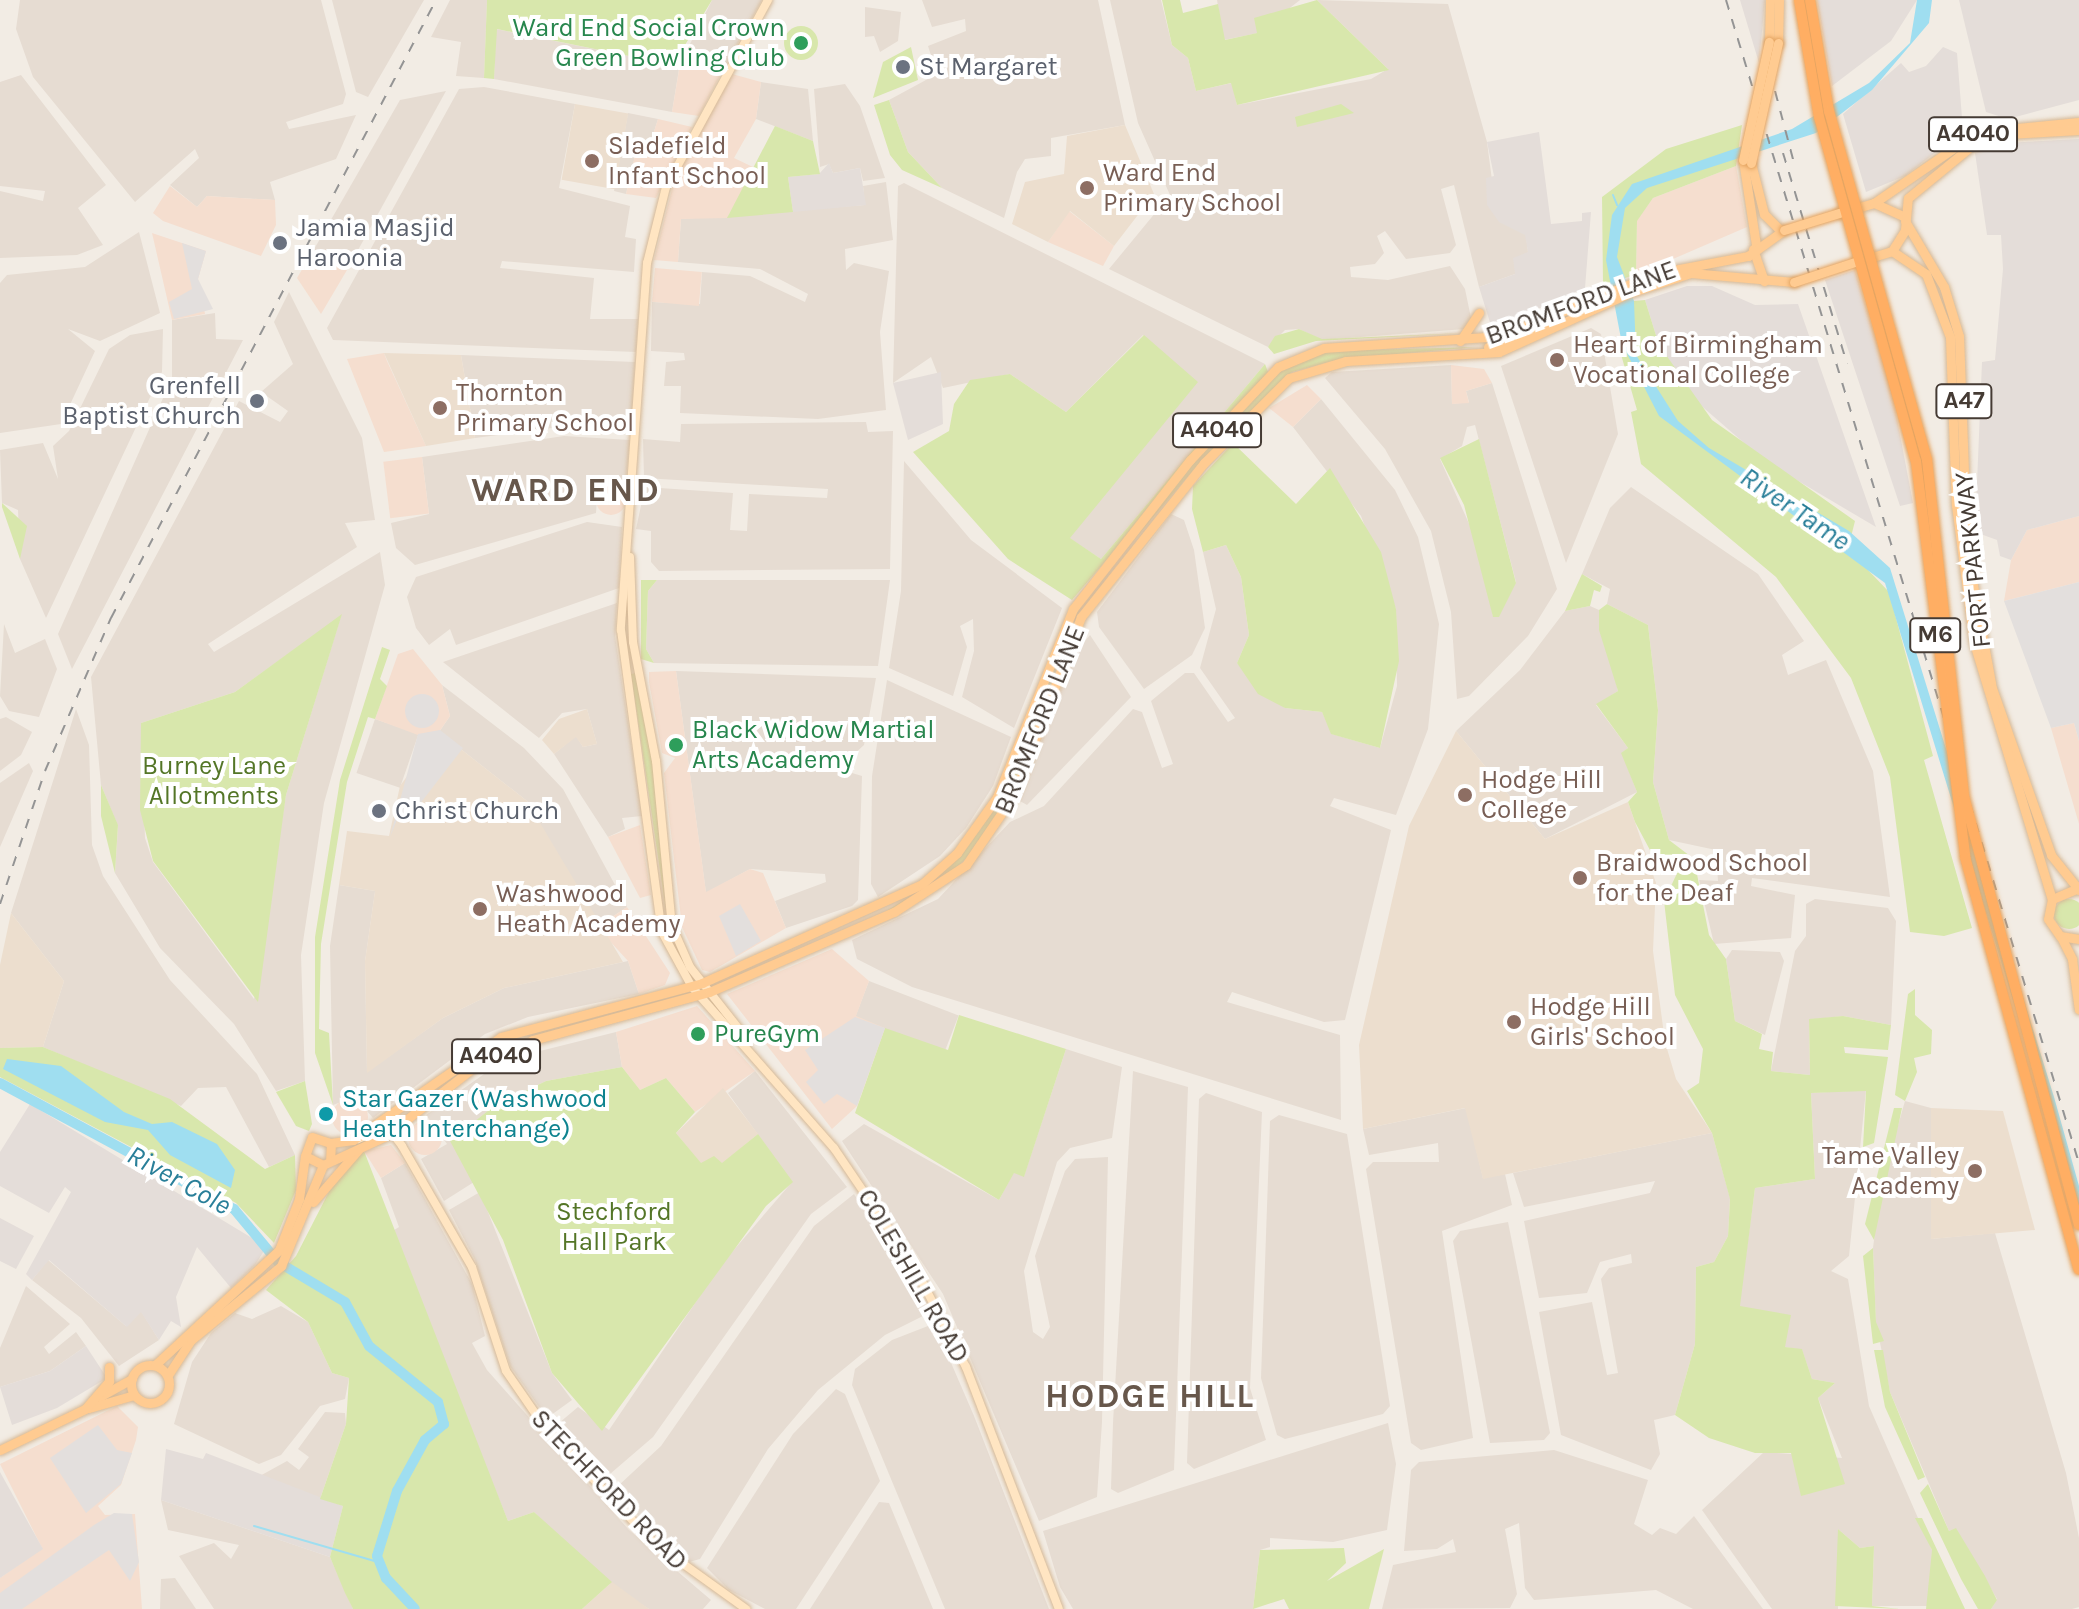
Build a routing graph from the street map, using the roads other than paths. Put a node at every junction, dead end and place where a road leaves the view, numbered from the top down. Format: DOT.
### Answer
graph roads {
  1 [pos="768,0"];
  2 [pos="1770,0"];
  3 [pos="1779,0"];
  4 [pos="1799,0"];
  5 [pos="1810,0"];
  6 [pos="1773,42"];
  7 [pos="2079,122"];
  8 [pos="2079,130"];
  9 [pos="1747,161"];
  10 [pos="1874,203"];
  11 [pos="1904,218"];
  12 [pos="1782,230"];
  13 [pos="1754,247"];
  14 [pos="1892,251"];
  15 [pos="1699,268"];
  16 [pos="1771,284"];
  17 [pos="1610,298"];
  18 [pos="1479,313"];
  19 [pos="1582,317"];
  20 [pos="1457,342"];
  21 [pos="1488,347"];
  22 [pos="1173,479"];
  23 [pos="1184,487"];
  24 [pos="629,549"];
  25 [pos="638,667"];
  26 [pos="626,670"];
  27 [pos="2079,890"];
  28 [pos="2052,899"];
  29 [pos="865,912"];
  30 [pos="869,923"];
  31 [pos="2060,936"];
  32 [pos="2079,939"];
  33 [pos="692,987"];
  34 [pos="704,990"];
  35 [pos="2079,1010"];
  36 [pos="501,1037"];
  37 [pos="507,1050"];
  38 [pos="391,1132"];
  39 [pos="331,1143"];
  40 [pos="356,1144"];
  41 [pos="305,1156"];
  42 [pos="326,1162"];
  43 [pos="307,1212"];
  44 [pos="2079,1225"];
  45 [pos="284,1253"];
  46 [pos="271,1270"];
  47 [pos="2079,1270"];
  48 [pos="155,1365"];
  49 [pos="109,1367"];
  50 [pos="168,1375"];
  51 [pos="132,1379"];
  52 [pos="134,1395"];
  53 [pos="96,1398"];
  54 [pos="85,1409"];
  55 [pos="0,1450"];
  56 [pos="746,1609"];
  57 [pos="1059,1609"];
  1 -- 24 [label="main road"];
  2 -- 6 [label="main road"];
  3 -- 6 [label="main road"];
  4 -- 47 [label="highway, M6, bridge"];
  5 -- 44 [label="highway, M6, bridge"];
  6 -- 9 [label="main road, bridge"];
  7 -- 10 [label="main road, BROMFORD LANE / A4040"];
  8 -- 11 [label="main road, A4040"];
  9 -- 12 [label="main road"];
  9 -- 13 [label="main road"];
  10 -- 11 [label="main road"];
  10 -- 12 [label="main road, BROMFORD LANE, bridge"];
  11 -- 14 [label="main road"];
  11 -- 27 [label="main road, FORT PARKWAY / A47"];
  12 -- 13 [label="main road, BROMFORD LANE"];
  13 -- 15 [label="main road, BROMFORD LANE / A4040"];
  13 -- 16 [label="main road"];
  14 -- 16 [label="main road, BROMFORD LANE, bridge"];
  14 -- 28 [label="main road, FORT PARKWAY / A47"];
  15 -- 16 [label="main road, BROMFORD LANE / A4040"];
  15 -- 17 [label="main road, BROMFORD LANE / A4040"];
  17 -- 19 [label="main road, BROMFORD LANE / A4040"];
  17 -- 20 [label="main road, BROMFORD LANE / A4040"];
  18 -- 20 [label="main road"];
  19 -- 21 [label="main road"];
  19 -- 23 [label="main road, BROMFORD LANE / A4040"];
  20 -- 22 [label="main road, BROMFORD LANE / A4040"];
  22 -- 23 [label="main road"];
  22 -- 29 [label="main road, BROMFORD LANE / A4040"];
  23 -- 30 [label="main road, BROMFORD LANE / A4040"];
  24 -- 25 [label="main road, COLESHILL ROAD"];
  24 -- 26 [label="main road"];
  25 -- 26 [label="main road"];
  25 -- 34 [label="main road, COLESHILL ROAD"];
  26 -- 33 [label="main road"];
  27 -- 28 [label="main road, FORT PARKWAY"];
  28 -- 31 [label="main road, FORT PARKWAY"];
  29 -- 30 [label="main road"];
  29 -- 34 [label="main road, BROMFORD LANE / A4040"];
  30 -- 34 [label="main road, BROMFORD LANE / A4040"];
  31 -- 32 [label="main road"];
  31 -- 35 [label="main road, FORT PARKWAY"];
  33 -- 34 [label="main road, A4040"];
  33 -- 36 [label="main road, A4040"];
  34 -- 37 [label="main road, A4040"];
  34 -- 57 [label="main road, COLESHILL ROAD"];
  36 -- 37 [label="main road"];
  36 -- 40 [label="main road, A4040"];
  37 -- 38 [label="main road, A4040"];
  38 -- 40 [label="main road, A4040"];
  38 -- 56 [label="main road, STECHFORD ROAD"];
  39 -- 40 [label="main road, A4040"];
  39 -- 41 [label="main road"];
  39 -- 42 [label="main road"];
  40 -- 42 [label="main road, A4040"];
  40 -- 43 [label="main road"];
  41 -- 42 [label="main road"];
  41 -- 45 [label="main road"];
  42 -- 43 [label="main road"];
  43 -- 45 [label="main road"];
  45 -- 46 [label="main road"];
  46 -- 48 [label="main road"];
  46 -- 50 [label="main road"];
  48 -- 50 [label="main road"];
  48 -- 51 [label="main road"];
  49 -- 53 [label="main road"];
  50 -- 52 [label="main road"];
  51 -- 52 [label="main road"];
  51 -- 53 [label="main road"];
  52 -- 54 [label="main road"];
  53 -- 54 [label="main road"];
  54 -- 55 [label="main road"];
}
